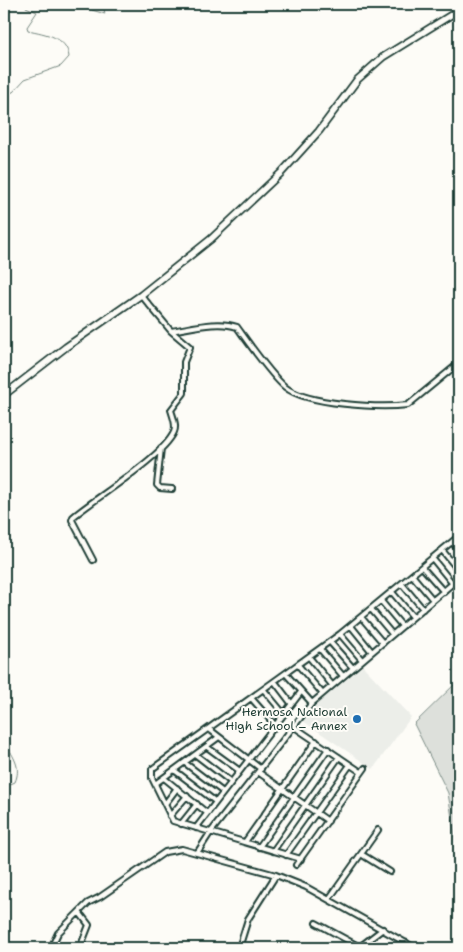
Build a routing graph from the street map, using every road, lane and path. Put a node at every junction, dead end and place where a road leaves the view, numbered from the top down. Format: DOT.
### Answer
graph roads {
  1 [pos="459,10"];
  2 [pos="141,295"];
  3 [pos="171,330"];
  4 [pos="459,363"];
  5 [pos="4,395"];
  6 [pos="161,448"];
  7 [pos="172,489"];
  8 [pos="459,536"];
  9 [pos="452,542"];
  10 [pos="442,550"];
  11 [pos="459,550"];
  12 [pos="432,558"];
  13 [pos="93,560"];
  14 [pos="422,567"];
  15 [pos="459,570"];
  16 [pos="412,575"];
  17 [pos="459,578"];
  18 [pos="402,584"];
  19 [pos="453,584"];
  20 [pos="392,592"];
  21 [pos="444,592"];
  22 [pos="433,600"];
  23 [pos="382,601"];
  24 [pos="371,609"];
  25 [pos="423,609"];
  26 [pos="361,617"];
  27 [pos="413,617"];
  28 [pos="351,626"];
  29 [pos="402,626"];
  30 [pos="340,634"];
  31 [pos="392,634"];
  32 [pos="330,642"];
  33 [pos="383,643"];
  34 [pos="320,650"];
  35 [pos="372,652"];
  36 [pos="309,657"];
  37 [pos="362,660"];
  38 [pos="298,665"];
  39 [pos="353,668"];
  40 [pos="286,674"];
  41 [pos="343,676"];
  42 [pos="275,682"];
  43 [pos="332,685"];
  44 [pos="264,690"];
  45 [pos="301,692"];
  46 [pos="322,693"];
  47 [pos="252,699"];
  48 [pos="292,703"];
  49 [pos="312,703"];
  50 [pos="284,714"];
  51 [pos="274,725"];
  52 [pos="293,726"];
  53 [pos="209,729"];
  54 [pos="219,737"];
  55 [pos="316,741"];
  56 [pos="207,747"];
  57 [pos="328,749"];
  58 [pos="196,755"];
  59 [pos="339,757"];
  60 [pos="248,760"];
  61 [pos="185,763"];
  62 [pos="350,764"];
  63 [pos="364,768"];
  64 [pos="174,770"];
  65 [pos="240,771"];
  66 [pos="259,771"];
  67 [pos="362,772"];
  68 [pos="164,778"];
  69 [pos="231,782"];
  70 [pos="155,784"];
  71 [pos="177,788"];
  72 [pos="283,789"];
  73 [pos="223,792"];
  74 [pos="187,796"];
  75 [pos="294,797"];
  76 [pos="216,802"];
  77 [pos="165,804"];
  78 [pos="197,804"];
  79 [pos="306,805"];
  80 [pos="208,812"];
  81 [pos="316,812"];
  82 [pos="170,816"];
  83 [pos="328,820"];
  84 [pos="181,824"];
  85 [pos="196,828"];
  86 [pos="378,830"];
  87 [pos="210,833"];
  88 [pos="245,842"];
  89 [pos="259,847"];
  90 [pos="272,851"];
  91 [pos="197,853"];
  92 [pos="361,854"];
  93 [pos="286,855"];
  94 [pos="301,859"];
  95 [pos="296,865"];
  96 [pos="390,872"];
  97 [pos="276,875"];
  98 [pos="329,899"];
  99 [pos="79,912"];
  100 [pos="316,923"];
  101 [pos="383,929"];
  102 [pos="407,943"];
  103 [pos="51,948"];
  104 [pos="80,948"];
  105 [pos="239,948"];
  106 [pos="359,948"];
  107 [pos="401,948"];
  108 [pos="415,948"];
  1 -- 2 [label="street"];
  2 -- 3 [label="street"];
  2 -- 5 [label="street"];
  3 -- 4 [label="street"];
  3 -- 6 [label="street"];
  6 -- 7 [label="street"];
  6 -- 13 [label="street"];
  8 -- 9 [label="street"];
  9 -- 10 [label="street"];
  9 -- 11 [label="street"];
  10 -- 12 [label="street"];
  10 -- 15 [label="street"];
  12 -- 14 [label="street"];
  12 -- 19 [label="street"];
  14 -- 16 [label="street"];
  14 -- 21 [label="street"];
  16 -- 18 [label="street"];
  16 -- 22 [label="street"];
  17 -- 19 [label="street"];
  18 -- 20 [label="street"];
  18 -- 25 [label="street"];
  19 -- 21 [label="street"];
  20 -- 23 [label="street"];
  20 -- 27 [label="street"];
  21 -- 22 [label="street"];
  22 -- 25 [label="street"];
  23 -- 24 [label="street"];
  23 -- 29 [label="street"];
  24 -- 26 [label="street"];
  24 -- 31 [label="street"];
  25 -- 27 [label="street"];
  26 -- 28 [label="street"];
  26 -- 33 [label="street"];
  27 -- 29 [label="street"];
  28 -- 30 [label="street"];
  28 -- 35 [label="street"];
  29 -- 31 [label="street"];
  30 -- 32 [label="street"];
  30 -- 37 [label="street"];
  31 -- 33 [label="street"];
  32 -- 34 [label="street"];
  32 -- 39 [label="street"];
  33 -- 35 [label="street"];
  34 -- 36 [label="street"];
  34 -- 41 [label="street"];
  35 -- 37 [label="street"];
  36 -- 38 [label="street"];
  36 -- 43 [label="street"];
  37 -- 39 [label="street"];
  38 -- 40 [label="street"];
  38 -- 46 [label="street"];
  39 -- 41 [label="street"];
  40 -- 42 [label="street"];
  40 -- 45 [label="street"];
  41 -- 43 [label="street"];
  42 -- 44 [label="street"];
  42 -- 48 [label="street"];
  43 -- 46 [label="street"];
  44 -- 47 [label="street"];
  44 -- 50 [label="street"];
  45 -- 48 [label="street"];
  45 -- 49 [label="street"];
  46 -- 49 [label="street"];
  47 -- 51 [label="street"];
  47 -- 53 [label="street"];
  48 -- 50 [label="street"];
  49 -- 52 [label="street"];
  50 -- 51 [label="street"];
  51 -- 60 [label="street"];
  52 -- 55 [label="street"];
  52 -- 66 [label="street"];
  53 -- 54 [label="street"];
  53 -- 70 [label="street"];
  54 -- 56 [label="street"];
  54 -- 60 [label="street"];
  55 -- 57 [label="street"];
  55 -- 72 [label="street"];
  56 -- 58 [label="street"];
  56 -- 65 [label="street"];
  57 -- 59 [label="street"];
  57 -- 75 [label="street"];
  58 -- 61 [label="street"];
  58 -- 69 [label="street"];
  59 -- 62 [label="street"];
  59 -- 79 [label="street"];
  60 -- 65 [label="street"];
  60 -- 66 [label="street"];
  61 -- 64 [label="street"];
  61 -- 73 [label="street"];
  62 -- 67 [label="street"];
  62 -- 81 [label="street"];
  63 -- 67 [label="street"];
  64 -- 68 [label="street"];
  64 -- 76 [label="street"];
  65 -- 69 [label="street"];
  66 -- 72 [label="street"];
  66 -- 87 [label="street"];
  67 -- 83 [label="street"];
  68 -- 70 [label="street"];
  68 -- 71 [label="street"];
  69 -- 73 [label="street"];
  70 -- 77 [label="street"];
  71 -- 74 [label="street"];
  71 -- 77 [label="street"];
  72 -- 75 [label="street"];
  72 -- 88 [label="street"];
  73 -- 76 [label="street"];
  74 -- 78 [label="street"];
  74 -- 82 [label="street"];
  75 -- 79 [label="street"];
  75 -- 89 [label="street"];
  76 -- 80 [label="street"];
  77 -- 82 [label="street"];
  78 -- 80 [label="street"];
  78 -- 84 [label="street"];
  79 -- 81 [label="street"];
  79 -- 90 [label="street"];
  80 -- 85 [label="street"];
  81 -- 83 [label="street"];
  81 -- 93 [label="street"];
  82 -- 84 [label="street"];
  83 -- 94 [label="street"];
  84 -- 85 [label="street"];
  85 -- 87 [label="street"];
  86 -- 92 [label="street"];
  87 -- 88 [label="street"];
  87 -- 91 [label="street"];
  88 -- 89 [label="street"];
  89 -- 90 [label="street"];
  90 -- 93 [label="street"];
  91 -- 97 [label="street"];
  91 -- 99 [label="street"];
  92 -- 96 [label="street"];
  92 -- 98 [label="street"];
  93 -- 94 [label="street"];
  94 -- 95 [label="street"];
  97 -- 98 [label="street"];
  97 -- 105 [label="street"];
  98 -- 101 [label="street"];
  99 -- 103 [label="street"];
  99 -- 104 [label="street"];
  100 -- 106 [label="street"];
  101 -- 102 [label="street"];
  101 -- 106 [label="street"];
  102 -- 107 [label="street"];
  102 -- 108 [label="street"];
}
